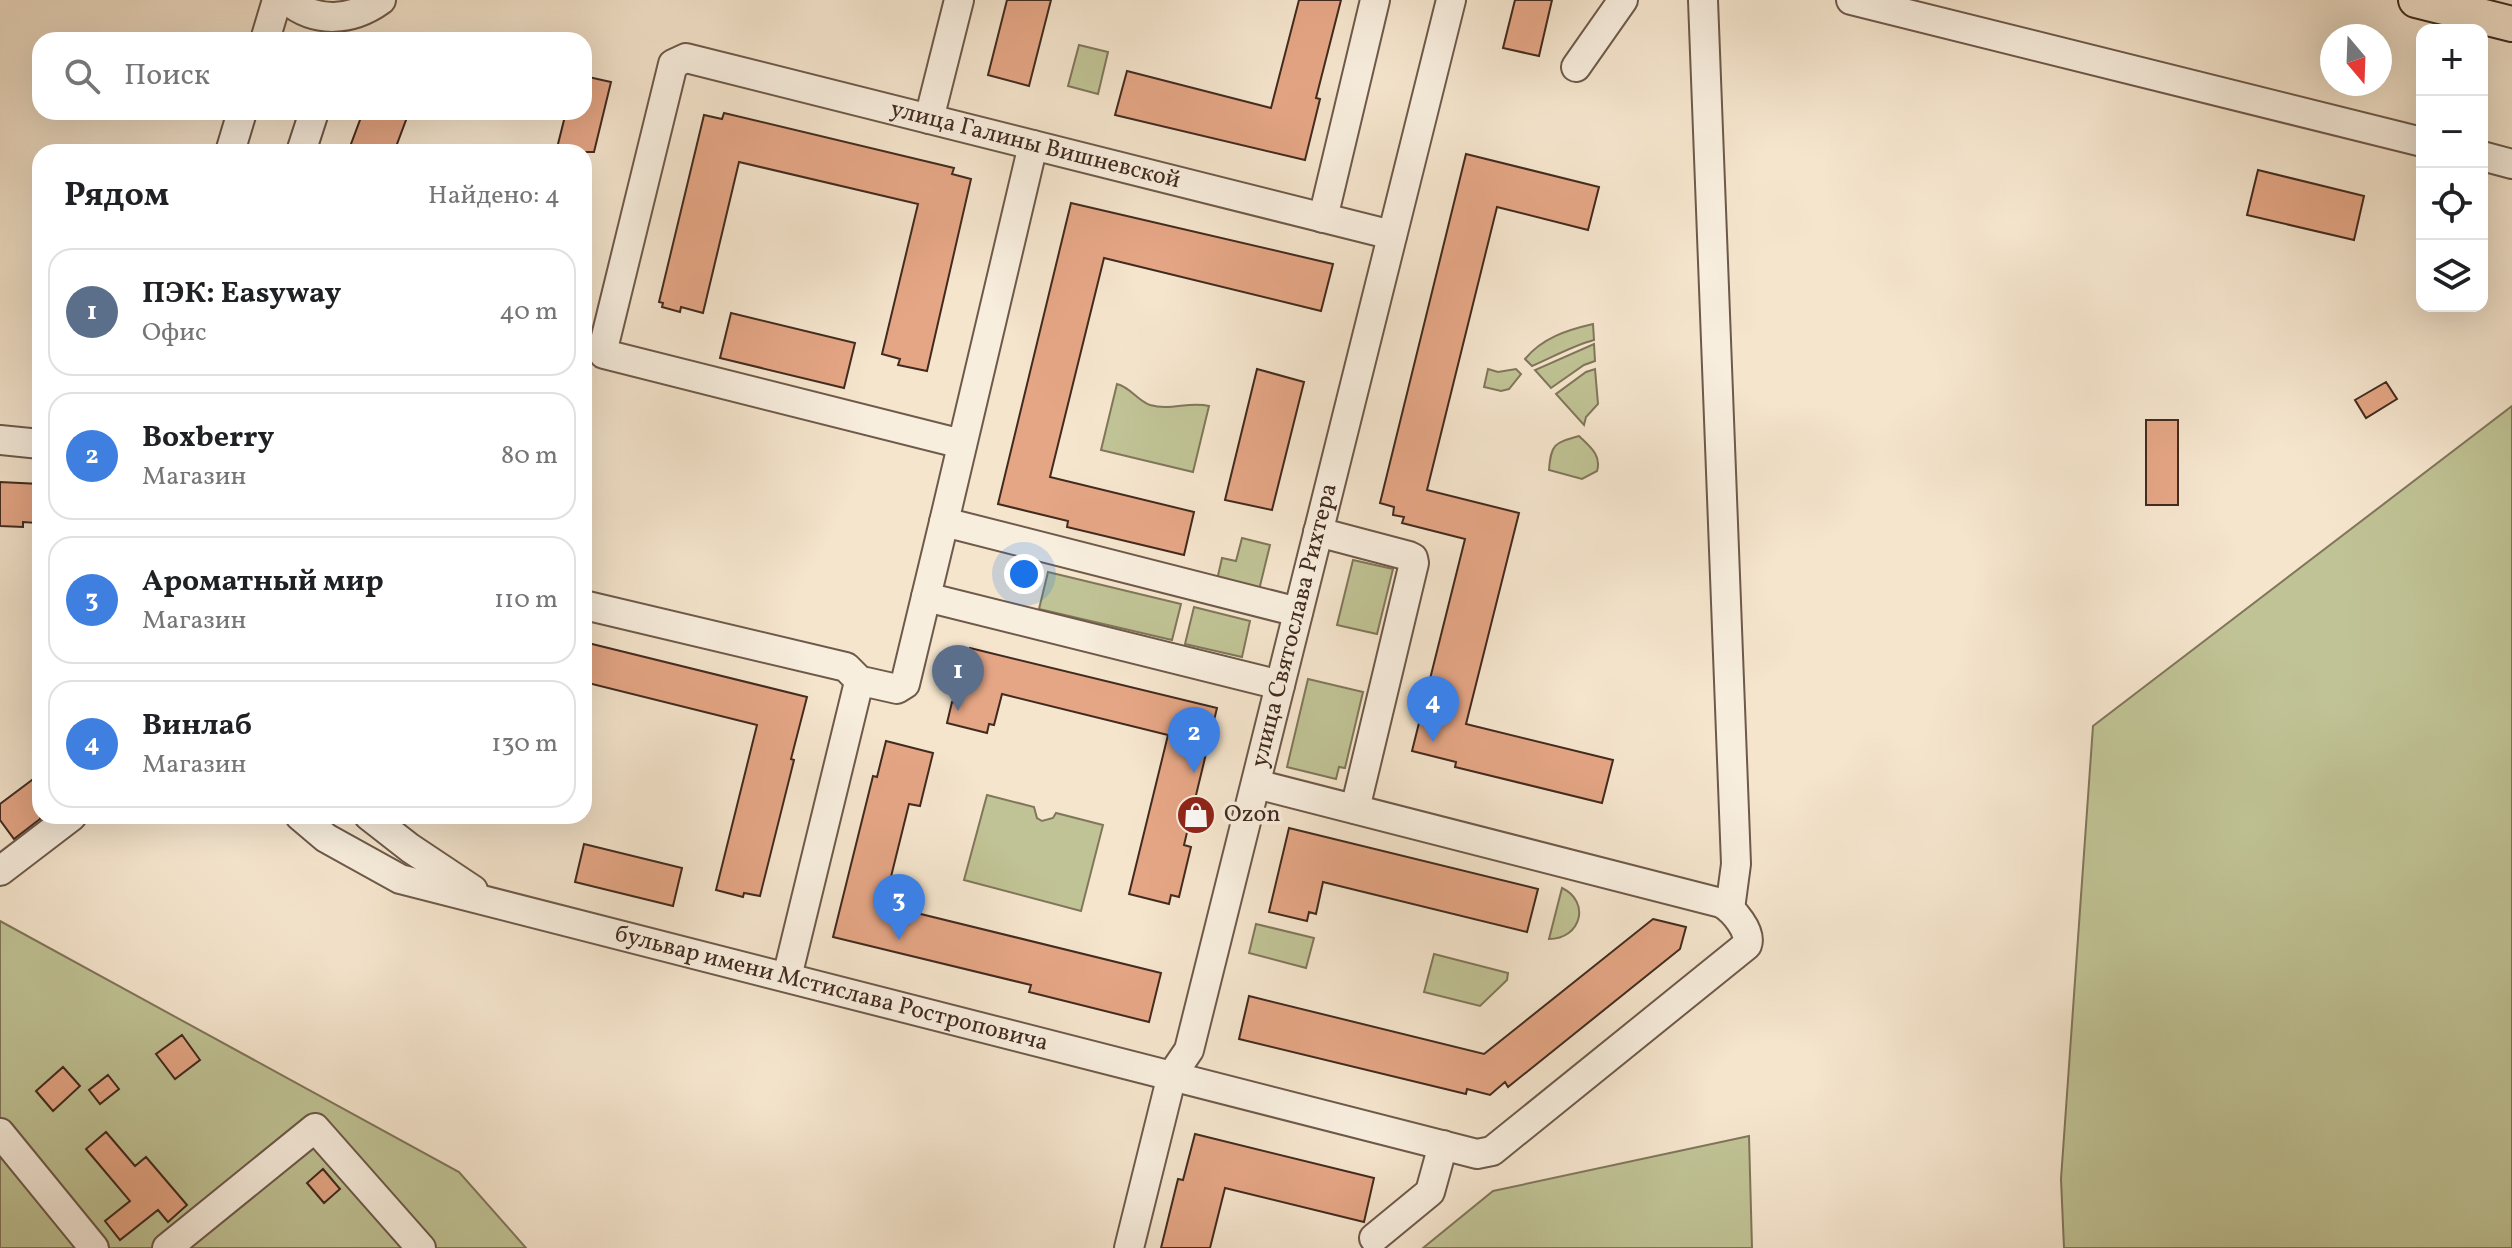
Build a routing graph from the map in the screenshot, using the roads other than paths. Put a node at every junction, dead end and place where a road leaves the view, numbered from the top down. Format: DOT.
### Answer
graph roads {
  1 [pos="277,0"];
  2 [pos="287,0"];
  3 [pos="381,0"];
  4 [pos="959,0"];
  5 [pos="1375,0"];
  6 [pos="1451,0"];
  7 [pos="1623,0"];
  8 [pos="1703,0"];
  9 [pos="1851,0"];
  10 [pos="2416,0"];
  11 [pos="2512,24"];
  12 [pos="341,29"];
  13 [pos="267,32"];
  14 [pos="1576,67"];
  15 [pos="929,119"];
  16 [pos="240,120"];
  17 [pos="311,120"];
  18 [pos="2416,141"];
  19 [pos="232,144"];
  20 [pos="304,144"];
  21 [pos="1033,145"];
  22 [pos="2488,158"];
  23 [pos="2512,164"];
  24 [pos="1323,218"];
  25 [pos="1392,235"];
  26 [pos="594,354"];
  27 [pos="0,440"];
  28 [pos="32,443"];
  29 [pos="962,444"];
  30 [pos="944,522"];
  31 [pos="1318,532"];
  32 [pos="926,597"];
  33 [pos="592,607"];
  34 [pos="1298,612"];
  35 [pos="862,683"];
  36 [pos="1280,685"];
  37 [pos="1256,784"];
  38 [pos="1355,809"];
  39 [pos="62,824"];
  40 [pos="309,824"];
  41 [pos="379,824"];
  42 [pos="0,871"];
  43 [pos="491,902"];
  44 [pos="1730,909"];
  45 [pos="787,977"];
  46 [pos="1172,1075"];
  47 [pos="0,1133"];
  48 [pos="1443,1145"];
  49 [pos="1374,1238"];
  50 [pos="94,1248"];
  51 [pos="167,1248"];
  52 [pos="421,1248"];
  53 [pos="1129,1248"];
  1 -- 13 [label="street"];
  2 -- 12 [label="street"];
  3 -- 12 [label="street"];
  4 -- 15 [label="street"];
  5 -- 24 [label="street"];
  6 -- 25 [label="street, улица Святослава Рихтера"];
  7 -- 14 [label="street"];
  8 -- 44 [label="street"];
  9 -- 18 [label="street"];
  10 -- 11 [label="main road"];
  15 -- 21 [label="street, улица Галины Вишневской"];
  15 -- 26 [label="street, улица Галины Вишневской"];
  16 -- 19 [label="street"];
  17 -- 20 [label="street"];
  21 -- 24 [label="street, улица Галины Вишневской"];
  21 -- 29 [label="street"];
  22 -- 23 [label="street"];
  24 -- 25 [label="street, улица Галины Вишневской"];
  25 -- 31 [label="street, улица Святослава Рихтера"];
  26 -- 29 [label="street"];
  27 -- 28 [label="street"];
  29 -- 30 [label="street"];
  30 -- 32 [label="street"];
  30 -- 34 [label="street"];
  31 -- 34 [label="street, улица Святослава Рихтера"];
  31 -- 38 [label="street"];
  32 -- 35 [label="street"];
  32 -- 36 [label="street"];
  33 -- 35 [label="street"];
  34 -- 36 [label="street, улица Святослава Рихтера"];
  35 -- 45 [label="street"];
  36 -- 37 [label="street, улица Святослава Рихтера"];
  37 -- 38 [label="street"];
  37 -- 46 [label="street, улица Святослава Рихтера"];
  38 -- 44 [label="street"];
  39 -- 42 [label="street"];
  40 -- 43 [label="street, бульвар имени Мстислава Ростроповича"];
  41 -- 43 [label="street"];
  43 -- 45 [label="street, бульвар имени Мстислава Ростроповича"];
  44 -- 48 [label="street, бульвар имени Мстислава Ростроповича"];
  45 -- 46 [label="street, бульвар имени Мстислава Ростроповича"];
  46 -- 48 [label="street, бульвар имени Мстислава Ростроповича"];
  46 -- 53 [label="street, улица Святослава Рихтера"];
  47 -- 50 [label="street"];
  48 -- 49 [label="street"];
  51 -- 52 [label="street"];
}
